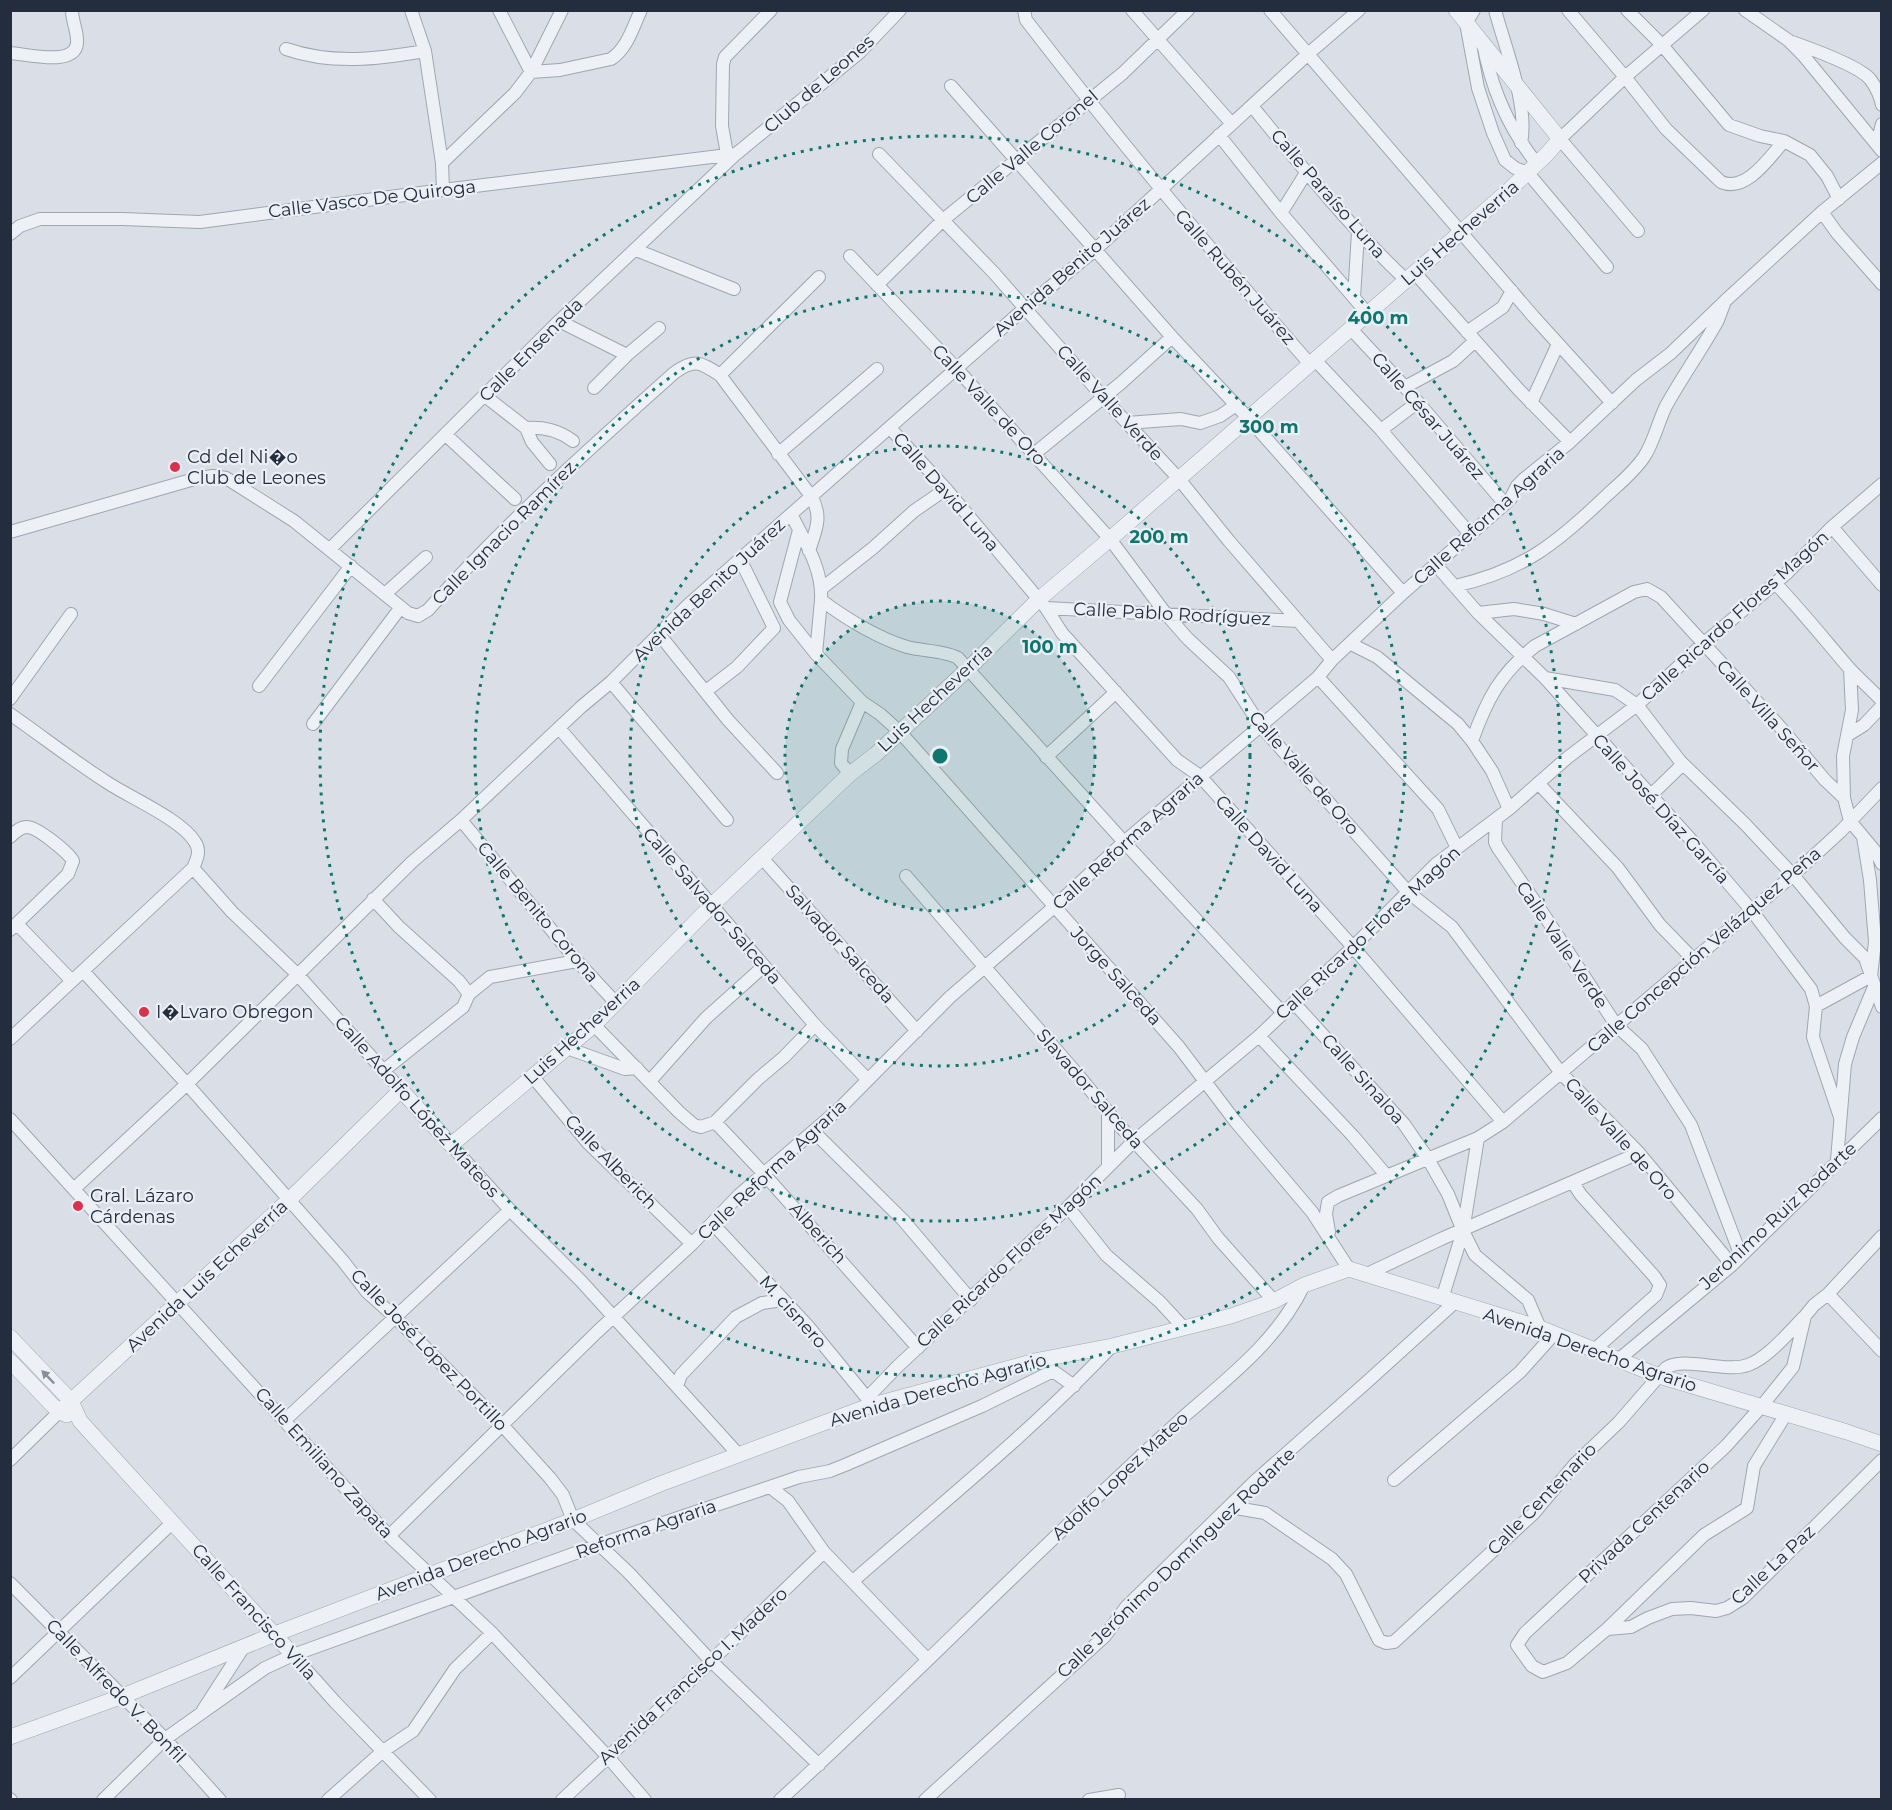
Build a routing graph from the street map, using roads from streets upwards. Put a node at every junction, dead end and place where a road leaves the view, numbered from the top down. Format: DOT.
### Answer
graph roads {
  1 [pos="72,10"];
  2 [pos="411,10"];
  3 [pos="499,10"];
  4 [pos="562,10"];
  5 [pos="641,10"];
  6 [pos="771,10"];
  7 [pos="900,10"];
  8 [pos="1132,10"];
  9 [pos="1188,10"];
  10 [pos="1270,10"];
  11 [pos="1359,10"];
  12 [pos="1456,10"];
  13 [pos="1495,10"];
  14 [pos="1568,10"];
  15 [pos="1627,10"];
  16 [pos="1703,10"];
  17 [pos="1745,10"];
  18 [pos="1025,15"];
  19 [pos="1470,17"];
  20 [pos="1788,40"];
  21 [pos="1157,41"];
  22 [pos="1483,43"];
  23 [pos="1662,45"];
  24 [pos="286,49"];
  25 [pos="425,51"];
  26 [pos="10,53"];
  27 [pos="1308,54"];
  28 [pos="531,72"];
  29 [pos="1625,77"];
  30 [pos="1516,83"];
  31 [pos="951,86"];
  32 [pos="1088,101"];
  33 [pos="1881,105"];
  34 [pos="1252,106"];
  35 [pos="1232,124"];
  36 [pos="1881,124"];
  37 [pos="1219,135"];
  38 [pos="1560,138"];
  39 [pos="1784,141"];
  40 [pos="1521,144"];
  41 [pos="1879,148"];
  42 [pos="731,154"];
  43 [pos="879,154"];
  44 [pos="1017,161"];
  45 [pos="442,163"];
  46 [pos="1881,163"];
  47 [pos="1533,168"];
  48 [pos="1306,173"];
  49 [pos="443,189"];
  50 [pos="1160,189"];
  51 [pos="1839,199"];
  52 [pos="1822,212"];
  53 [pos="1281,213"];
  54 [pos="943,220"];
  55 [pos="1461,231"];
  56 [pos="1638,231"];
  57 [pos="1358,232"];
  58 [pos="10,234"];
  59 [pos="1096,249"];
  60 [pos="636,250"];
  61 [pos="850,256"];
  62 [pos="1606,267"];
  63 [pos="1410,276"];
  64 [pos="819,277"];
  65 [pos="1881,284"];
  66 [pos="877,285"];
  67 [pos="734,289"];
  68 [pos="1512,291"];
  69 [pos="1354,298"];
  70 [pos="1725,301"];
  71 [pos="1025,308"];
  72 [pos="1368,314"];
  73 [pos="559,321"];
  74 [pos="659,328"];
  75 [pos="1351,328"];
  76 [pos="1471,336"];
  77 [pos="1172,337"];
  78 [pos="1558,344"];
  79 [pos="627,355"];
  80 [pos="1313,362"];
  81 [pos="877,369"];
  82 [pos="957,369"];
  83 [pos="720,375"];
  84 [pos="1405,387"];
  85 [pos="594,388"];
  86 [pos="485,396"];
  87 [pos="1103,397"];
  88 [pos="1418,402"];
  89 [pos="1532,403"];
  90 [pos="1612,404"];
  91 [pos="1236,405"];
  92 [pos="1249,419"];
  93 [pos="1127,423"];
  94 [pos="526,428"];
  95 [pos="890,428"];
  96 [pos="1381,430"];
  97 [pos="446,435"];
  98 [pos="573,441"];
  99 [pos="1570,442"];
  100 [pos="778,454"];
  101 [pos="1034,454"];
  102 [pos="550,464"];
  103 [pos="1179,479"];
  104 [pos="1880,487"];
  105 [pos="946,489"];
  106 [pos="811,496"];
  107 [pos="515,499"];
  108 [pos="1505,504"];
  109 [pos="791,514"];
  110 [pos="1832,527"];
  111 [pos="799,530"];
  112 [pos="10,532"];
  113 [pos="1470,534"];
  114 [pos="1110,539"];
  115 [pos="330,549"];
  116 [pos="809,550"];
  117 [pos="426,557"];
  118 [pos="740,560"];
  119 [pos="1436,565"];
  120 [pos="351,566"];
  121 [pos="1774,583"];
  122 [pos="1881,585"];
  123 [pos="1455,586"];
  124 [pos="1403,593"];
  125 [pos="385,594"];
  126 [pos="821,594"];
  127 [pos="780,602"];
  128 [pos="1042,604"];
  129 [pos="401,607"];
  130 [pos="1478,613"];
  131 [pos="71,614"];
  132 [pos="1166,614"];
  133 [pos="1298,621"];
  134 [pos="1576,624"];
  135 [pos="774,628"];
  136 [pos="659,634"];
  137 [pos="1704,643"];
  138 [pos="1351,644"];
  139 [pos="816,654"];
  140 [pos="1522,656"];
  141 [pos="1332,660"];
  142 [pos="968,669"];
  143 [pos="1850,669"];
  144 [pos="1318,677"];
  145 [pos="1545,678"];
  146 [pos="611,682"];
  147 [pos="259,686"];
  148 [pos="706,691"];
  149 [pos="1116,692"];
  150 [pos="10,699"];
  151 [pos="1881,701"];
  152 [pos="862,702"];
  153 [pos="1637,705"];
  154 [pos="1881,706"];
  155 [pos="10,714"];
  156 [pos="313,724"];
  157 [pos="1260,725"];
  158 [pos="559,728"];
  159 [pos="900,732"];
  160 [pos="1848,735"];
  161 [pos="1597,737"];
  162 [pos="1472,741"];
  163 [pos="1046,757"];
  164 [pos="1683,764"];
  165 [pos="777,773"];
  166 [pos="850,774"];
  167 [pos="1200,776"];
  168 [pos="1538,783"];
  169 [pos="1881,788"];
  170 [pos="1650,796"];
  171 [pos="1844,798"];
  172 [pos="1509,809"];
  173 [pos="1496,819"];
  174 [pos="461,820"];
  175 [pos="727,820"];
  176 [pos="1850,821"];
  177 [pos="10,837"];
  178 [pos="1863,837"];
  179 [pos="1124,842"];
  180 [pos="1457,848"];
  181 [pos="762,858"];
  182 [pos="1881,864"];
  183 [pos="193,868"];
  184 [pos="1793,875"];
  185 [pos="906,876"];
  186 [pos="1408,892"];
  187 [pos="373,899"];
  188 [pos="712,905"];
  189 [pos="1054,907"];
  190 [pos="1752,911"];
  191 [pos="14,927"];
  192 [pos="1353,947"];
  193 [pos="1693,959"];
  194 [pos="577,961"];
  195 [pos="764,966"];
  196 [pos="984,966"];
  197 [pos="83,971"];
  198 [pos="297,974"];
  199 [pos="72,981"];
  200 [pos="1872,982"];
  201 [pos="469,994"];
  202 [pos="1294,1002"];
  203 [pos="616,1003"];
  204 [pos="1816,1006"];
  205 [pos="1881,1007"];
  206 [pos="1283,1013"];
  207 [pos="815,1024"];
  208 [pos="594,1025"];
  209 [pos="1616,1025"];
  210 [pos="917,1031"];
  211 [pos="1259,1036"];
  212 [pos="10,1039"];
  213 [pos="567,1048"];
  214 [pos="637,1068"];
  215 [pos="383,1071"];
  216 [pos="1561,1073"];
  217 [pos="533,1077"];
  218 [pos="868,1080"];
  219 [pos="650,1081"];
  220 [pos="1205,1081"];
  221 [pos="187,1084"];
  222 [pos="401,1090"];
  223 [pos="1108,1111"];
  224 [pos="1840,1117"];
  225 [pos="1881,1118"];
  226 [pos="10,1119"];
  227 [pos="715,1122"];
  228 [pos="1503,1122"];
  229 [pos="814,1132"];
  230 [pos="1478,1138"];
  231 [pos="1134,1141"];
  232 [pos="451,1145"];
  233 [pos="1639,1153"];
  234 [pos="1428,1159"];
  235 [pos="1837,1160"];
  236 [pos="1108,1167"];
  237 [pos="764,1174"];
  238 [pos="1386,1175"];
  239 [pos="1573,1183"];
  240 [pos="75,1188"];
  241 [pos="289,1200"];
  242 [pos="1068,1207"];
  243 [pos="510,1210"];
  244 [pos="712,1222"];
  245 [pos="1463,1231"];
  246 [pos="1330,1236"];
  247 [pos="1881,1236"];
  248 [pos="692,1244"];
  249 [pos="1736,1260"];
  250 [pos="1349,1269"];
  251 [pos="1365,1275"];
  252 [pos="1304,1286"];
  253 [pos="1828,1294"];
  254 [pos="783,1300"];
  255 [pos="971,1300"];
  256 [pos="1274,1301"];
  257 [pos="1448,1301"];
  258 [pos="178,1302"];
  259 [pos="1805,1316"];
  260 [pos="395,1317"];
  261 [pos="615,1317"];
  262 [pos="1184,1328"];
  263 [pos="1547,1331"];
  264 [pos="10,1337"];
  265 [pos="1112,1346"];
  266 [pos="918,1348"];
  267 [pos="1880,1348"];
  268 [pos="1593,1351"];
  269 [pos="1039,1360"];
  270 [pos="1618,1360"];
  271 [pos="10,1361"];
  272 [pos="1053,1371"];
  273 [pos="1659,1376"];
  274 [pos="677,1386"];
  275 [pos="1074,1386"];
  276 [pos="71,1401"];
  277 [pos="868,1402"];
  278 [pos="1761,1407"];
  279 [pos="59,1412"];
  280 [pos="1786,1414"];
  281 [pos="285,1420"];
  282 [pos="80,1421"];
  283 [pos="503,1426"];
  284 [pos="1881,1444"];
  285 [pos="738,1454"];
  286 [pos="10,1460"];
  287 [pos="1881,1460"];
  288 [pos="1394,1480"];
  289 [pos="770,1487"];
  290 [pos="1230,1507"];
  291 [pos="573,1520"];
  292 [pos="173,1522"];
  293 [pos="389,1536"];
  294 [pos="598,1545"];
  295 [pos="824,1552"];
  296 [pos="430,1575"];
  297 [pos="853,1581"];
  298 [pos="10,1583"];
  299 [pos="454,1598"];
  300 [pos="1607,1629"];
  301 [pos="58,1632"];
  302 [pos="275,1634"];
  303 [pos="492,1634"];
  304 [pos="243,1648"];
  305 [pos="293,1655"];
  306 [pos="927,1659"];
  307 [pos="711,1661"];
  308 [pos="10,1678"];
  309 [pos="123,1696"];
  310 [pos="199,1716"];
  311 [pos="10,1737"];
  312 [pos="165,1739"];
  313 [pos="383,1751"];
  314 [pos="608,1757"];
  315 [pos="819,1765"];
  316 [pos="1119,1795"];
  317 [pos="103,1800"];
  318 [pos="220,1800"];
  319 [pos="328,1800"];
  320 [pos="430,1800"];
  321 [pos="562,1800"];
  322 [pos="645,1800"];
  323 [pos="780,1800"];
  324 [pos="925,1800"];
  325 [pos="1089,1800"];
  1 -- 26 [label="street"];
  2 -- 25 [label="street"];
  3 -- 28 [label="street"];
  4 -- 28 [label="street"];
  5 -- 28 [label="street"];
  6 -- 42 [label="street"];
  7 -- 42 [label="street, Club de Leones"];
  8 -- 21 [label="street"];
  9 -- 21 [label="street, Calle Valle Coronel"];
  10 -- 27 [label="street"];
  11 -- 27 [label="street, Avenida Benito Juárez"];
  12 -- 19 [label="street"];
  13 -- 30 [label="street"];
  14 -- 29 [label="street"];
  15 -- 23 [label="street"];
  16 -- 23 [label="street"];
  17 -- 20 [label="street"];
  18 -- 32 [label="street, Calle Rubén Juárez"];
  19 -- 22 [label="street"];
  19 -- 47 [label="street"];
  20 -- 33 [label="street"];
  20 -- 41 [label="street"];
  21 -- 32 [label="street, Calle Valle Coronel"];
  21 -- 35 [label="street"];
  22 -- 30 [label="street"];
  22 -- 40 [label="street"];
  23 -- 29 [label="street"];
  23 -- 39 [label="street"];
  24 -- 25 [label="street"];
  25 -- 45 [label="street"];
  27 -- 34 [label="street, Avenida Benito Juárez"];
  27 -- 55 [label="street"];
  28 -- 45 [label="street"];
  29 -- 38 [label="street"];
  29 -- 39 [label="street"];
  30 -- 38 [label="street"];
  30 -- 40 [label="street"];
  31 -- 44 [label="street"];
  32 -- 44 [label="street, Calle Valle Coronel"];
  32 -- 50 [label="street, Calle Rubén Juárez"];
  34 -- 35 [label="street, Avenida Benito Juárez"];
  34 -- 48 [label="street, Calle Paraíso Luna"];
  35 -- 37 [label="street, Avenida Benito Juárez"];
  36 -- 41 [label="street"];
  37 -- 50 [label="street, Avenida Benito Juárez"];
  37 -- 53 [label="street"];
  38 -- 47 [label="street, Luis Hecheverria"];
  38 -- 56 [label="street"];
  39 -- 51 [label="street"];
  40 -- 47 [label="street"];
  42 -- 49 [label="street, Calle Vasco De Quiroga"];
  42 -- 60 [label="street, Calle Ensenada"];
  43 -- 54 [label="street, Calle Valle Verde"];
  44 -- 54 [label="street, Calle Valle Coronel"];
  44 -- 59 [label="street"];
  45 -- 49 [label="street"];
  46 -- 51 [label="street, Calle Reforma Agraria"];
  47 -- 55 [label="street, Luis Hecheverria"];
  47 -- 62 [label="street"];
  48 -- 53 [label="street"];
  48 -- 57 [label="street, Calle Paraíso Luna"];
  49 -- 58 [label="street, Calle Vasco De Quiroga"];
  50 -- 59 [label="street, Avenida Benito Juárez"];
  50 -- 80 [label="street, Calle Rubén Juárez"];
  51 -- 52 [label="street, Calle Reforma Agraria"];
  52 -- 65 [label="street"];
  52 -- 70 [label="street, Calle Reforma Agraria"];
  53 -- 69 [label="street"];
  54 -- 66 [label="street, Calle Valle Coronel"];
  54 -- 71 [label="street, Calle Valle Verde"];
  55 -- 63 [label="street, Luis Hecheverria"];
  55 -- 68 [label="street"];
  57 -- 63 [label="street, Calle Paraíso Luna"];
  57 -- 69 [label="street"];
  59 -- 71 [label="street, Avenida Benito Juárez"];
  59 -- 77 [label="street"];
  60 -- 67 [label="street"];
  60 -- 73 [label="street, Calle Ensenada"];
  61 -- 66 [label="street, Calle Valle de Oro"];
  63 -- 72 [label="street, Luis Hecheverria"];
  63 -- 76 [label="street, Calle Paraíso Luna"];
  64 -- 83 [label="street"];
  66 -- 82 [label="street, Calle Valle de Oro"];
  68 -- 76 [label="street"];
  68 -- 78 [label="street"];
  69 -- 72 [label="street"];
  70 -- 90 [label="street, Calle Reforma Agraria"];
  70 -- 123 [label="street"];
  71 -- 82 [label="street, Avenida Benito Juárez"];
  71 -- 87 [label="street, Calle Valle Verde"];
  72 -- 75 [label="street, Luis Hecheverria"];
  73 -- 79 [label="street"];
  73 -- 86 [label="street, Calle Ensenada"];
  74 -- 79 [label="street"];
  75 -- 80 [label="street, Luis Hecheverria"];
  75 -- 84 [label="street, Calle César Juárez"];
  76 -- 84 [label="street"];
  76 -- 89 [label="street, Calle Paraíso Luna"];
  77 -- 87 [label="street"];
  77 -- 91 [label="street"];
  78 -- 89 [label="street"];
  78 -- 90 [label="street"];
  79 -- 85 [label="street"];
  80 -- 92 [label="street, Luis Hecheverria"];
  80 -- 96 [label="street, Calle Rubén Juárez"];
  81 -- 100 [label="street"];
  82 -- 95 [label="street, Avenida Benito Juárez"];
  82 -- 101 [label="street, Calle Valle de Oro"];
  83 -- 100 [label="street"];
  83 -- 129 [label="street, Calle Ignacio Ramírez"];
  84 -- 88 [label="street, Calle César Juárez"];
  86 -- 94 [label="street"];
  86 -- 97 [label="street, Calle Ensenada"];
  87 -- 93 [label="street, Calle Valle Verde"];
  87 -- 101 [label="street"];
  88 -- 96 [label="street"];
  88 -- 108 [label="street, Calle César Juárez"];
  89 -- 99 [label="street, Calle Paraíso Luna"];
  90 -- 99 [label="street, Calle Reforma Agraria"];
  91 -- 92 [label="street"];
  91 -- 93 [label="street"];
  92 -- 103 [label="street, Luis Hecheverria"];
  92 -- 124 [label="street"];
  93 -- 103 [label="street, Calle Valle Verde"];
  94 -- 98 [label="street"];
  94 -- 102 [label="street"];
  95 -- 105 [label="street, Calle David Luna"];
  95 -- 106 [label="street, Avenida Benito Juárez"];
  96 -- 113 [label="street, Calle Rubén Juárez"];
  97 -- 107 [label="street"];
  97 -- 115 [label="street, Calle Ensenada"];
  99 -- 108 [label="street, Calle Reforma Agraria"];
  100 -- 106 [label="street"];
  101 -- 114 [label="street, Calle Valle de Oro"];
  103 -- 114 [label="street, Luis Hecheverria"];
  103 -- 133 [label="street, Calle Valle Verde"];
  104 -- 110 [label="street, Calle Ricardo Flores Magón"];
  105 -- 126 [label="street"];
  105 -- 128 [label="street, Calle David Luna"];
  106 -- 109 [label="street, Avenida Benito Juárez"];
  106 -- 116 [label="street"];
  108 -- 113 [label="street, Calle Reforma Agraria"];
  109 -- 111 [label="street"];
  109 -- 118 [label="street, Avenida Benito Juárez"];
  110 -- 121 [label="street, Calle Ricardo Flores Magón"];
  110 -- 122 [label="street"];
  111 -- 116 [label="street"];
  111 -- 127 [label="street"];
  112 -- 115 [label="street"];
  113 -- 119 [label="street, Calle Reforma Agraria"];
  114 -- 128 [label="street, Luis Hecheverria"];
  114 -- 132 [label="street, Calle Valle de Oro"];
  115 -- 120 [label="street"];
  116 -- 126 [label="street"];
  117 -- 125 [label="street"];
  118 -- 135 [label="street"];
  118 -- 136 [label="street, Avenida Benito Juárez"];
  119 -- 123 [label="street, Calle José Díaz García"];
  119 -- 124 [label="street, Calle Reforma Agraria"];
  120 -- 125 [label="street"];
  120 -- 147 [label="street"];
  121 -- 137 [label="street, Calle Ricardo Flores Magón"];
  121 -- 143 [label="street"];
  123 -- 130 [label="street, Calle José Díaz García"];
  124 -- 138 [label="street, Calle Reforma Agraria"];
  125 -- 129 [label="street"];
  126 -- 139 [label="street"];
  126 -- 142 [label="street"];
  127 -- 135 [label="street"];
  127 -- 139 [label="street, Jorge Salceda"];
  128 -- 132 [label="street, Calle Pablo Rodríguez"];
  128 -- 142 [label="street, Luis Hecheverria"];
  128 -- 149 [label="street, Calle David Luna"];
  129 -- 156 [label="street"];
  130 -- 134 [label="street"];
  130 -- 140 [label="street, Calle José Díaz García"];
  131 -- 150 [label="street"];
  132 -- 133 [label="street, Calle Pablo Rodríguez"];
  132 -- 157 [label="street, Calle Valle de Oro"];
  133 -- 141 [label="street, Calle Valle Verde"];
  134 -- 137 [label="street, Calle Villa Señor"];
  134 -- 140 [label="street"];
  135 -- 148 [label="street"];
  136 -- 146 [label="street, Avenida Benito Juárez"];
  136 -- 148 [label="street"];
  137 -- 153 [label="street, Calle Ricardo Flores Magón"];
  137 -- 171 [label="street, Calle Villa Señor"];
  138 -- 141 [label="street, Calle Reforma Agraria"];
  138 -- 162 [label="street"];
  139 -- 152 [label="street, Jorge Salceda"];
  140 -- 145 [label="street, Calle José Díaz García"];
  140 -- 162 [label="street"];
  141 -- 144 [label="street, Calle Reforma Agraria"];
  142 -- 159 [label="street, Luis Hecheverria"];
  142 -- 163 [label="street"];
  143 -- 151 [label="street"];
  143 -- 160 [label="street"];
  144 -- 157 [label="street, Calle Reforma Agraria"];
  144 -- 180 [label="street"];
  145 -- 153 [label="street"];
  145 -- 161 [label="street, Calle José Díaz García"];
  146 -- 158 [label="street, Avenida Benito Juárez"];
  146 -- 175 [label="street"];
  148 -- 165 [label="street"];
  149 -- 163 [label="street"];
  149 -- 167 [label="street, Calle David Luna"];
  152 -- 159 [label="street, Jorge Salceda"];
  152 -- 166 [label="street"];
  153 -- 161 [label="street, Calle Ricardo Flores Magón"];
  153 -- 164 [label="street"];
  154 -- 160 [label="street"];
  155 -- 183 [label="street"];
  157 -- 167 [label="street, Calle Reforma Agraria"];
  157 -- 186 [label="street, Calle Valle de Oro"];
  158 -- 174 [label="street, Avenida Benito Juárez"];
  158 -- 188 [label="street, Calle Salvador Salceda"];
  159 -- 166 [label="street, Luis Hecheverria"];
  159 -- 189 [label="street, Jorge Salceda"];
  160 -- 171 [label="street"];
  161 -- 168 [label="street, Calle Ricardo Flores Magón"];
  161 -- 170 [label="street, Calle José Díaz García"];
  162 -- 172 [label="street"];
  163 -- 179 [label="street"];
  164 -- 170 [label="street"];
  164 -- 184 [label="street"];
  166 -- 181 [label="street, Luis Hecheverria"];
  167 -- 179 [label="street, Calle Reforma Agraria"];
  167 -- 192 [label="street, Calle David Luna"];
  168 -- 172 [label="street, Calle Ricardo Flores Magón"];
  168 -- 193 [label="street"];
  169 -- 176 [label="street, Calle Concepción Velázquez Peña"];
  170 -- 190 [label="street, Calle José Díaz García"];
  171 -- 176 [label="street"];
  172 -- 173 [label="street, Calle Ricardo Flores Magón"];
  173 -- 180 [label="street, Calle Ricardo Flores Magón"];
  173 -- 209 [label="street, Calle Valle Verde"];
  174 -- 187 [label="street, Avenida Benito Juárez"];
  174 -- 194 [label="street, Calle Benito Corona"];
  176 -- 178 [label="street"];
  176 -- 184 [label="street, Calle Concepción Velázquez Peña"];
  177 -- 191 [label="street"];
  178 -- 182 [label="street"];
  178 -- 200 [label="street"];
  179 -- 189 [label="street, Calle Reforma Agraria"];
  179 -- 206 [label="street"];
  180 -- 186 [label="street, Calle Ricardo Flores Magón"];
  181 -- 188 [label="street, Luis Hecheverria"];
  181 -- 210 [label="street, Salvador Salceda"];
  183 -- 197 [label="street"];
  183 -- 198 [label="street, Calle Adolfo López Mateos"];
  184 -- 190 [label="street, Calle Concepción Velázquez Peña"];
  184 -- 200 [label="street"];
  185 -- 196 [label="street, Slavador Salceda"];
  186 -- 192 [label="street, Calle Ricardo Flores Magón"];
  186 -- 216 [label="street, Calle Valle de Oro"];
  187 -- 198 [label="street, Avenida Benito Juárez"];
  187 -- 201 [label="street"];
  188 -- 195 [label="street, Calle Salvador Salceda"];
  188 -- 203 [label="street, Luis Hecheverria"];
  189 -- 196 [label="street, Calle Reforma Agraria"];
  189 -- 220 [label="street, Jorge Salceda"];
  190 -- 193 [label="street, Calle Concepción Velázquez Peña"];
  190 -- 204 [label="street, Calle José Díaz García"];
  191 -- 199 [label="street"];
  192 -- 202 [label="street, Calle Ricardo Flores Magón"];
  192 -- 228 [label="street, Calle David Luna"];
  193 -- 209 [label="street, Calle Concepción Velázquez Peña"];
  194 -- 201 [label="street"];
  194 -- 203 [label="street, Calle Benito Corona"];
  195 -- 207 [label="street, Calle Salvador Salceda"];
  195 -- 219 [label="street"];
  196 -- 210 [label="street, Calle Reforma Agraria"];
  196 -- 223 [label="street, Slavador Salceda"];
  197 -- 199 [label="street"];
  197 -- 221 [label="street, Calle José López Portillo"];
  198 -- 215 [label="street, Calle Adolfo López Mateos"];
  198 -- 221 [label="street, Avenida Benito Juárez"];
  199 -- 212 [label="street"];
  200 -- 204 [label="street"];
  200 -- 205 [label="street"];
  200 -- 224 [label="street"];
  201 -- 215 [label="street"];
  202 -- 206 [label="street, Calle Ricardo Flores Magón"];
  202 -- 234 [label="street, Calle Sinaloa"];
  203 -- 208 [label="street, Luis Hecheverria"];
  204 -- 224 [label="street"];
  206 -- 211 [label="street, Calle Ricardo Flores Magón"];
  207 -- 218 [label="street, Calle Salvador Salceda"];
  207 -- 227 [label="street"];
  208 -- 213 [label="street, Luis Hecheverria"];
  208 -- 214 [label="street"];
  209 -- 216 [label="street, Calle Concepción Velázquez Peña"];
  209 -- 249 [label="street, Calle Valle Verde"];
  210 -- 218 [label="street, Calle Reforma Agraria"];
  211 -- 220 [label="street, Calle Ricardo Flores Magón"];
  211 -- 238 [label="street"];
  213 -- 214 [label="street"];
  213 -- 217 [label="street, Luis Hecheverria"];
  214 -- 219 [label="street"];
  215 -- 222 [label="street, Calle Adolfo López Mateos"];
  216 -- 228 [label="street, Calle Concepción Velázquez Peña"];
  216 -- 233 [label="street, Calle Valle de Oro"];
  217 -- 232 [label="street, Luis Hecheverria"];
  217 -- 248 [label="street, Calle Alberich"];
  218 -- 229 [label="street, Calle Reforma Agraria"];
  219 -- 227 [label="street"];
  220 -- 231 [label="street, Calle Ricardo Flores Magón"];
  220 -- 246 [label="street, Jorge Salceda"];
  221 -- 240 [label="street, Avenida Benito Juárez"];
  221 -- 241 [label="street, Calle José López Portillo"];
  222 -- 232 [label="street, Calle Adolfo López Mateos"];
  222 -- 241 [label="street, Avenida Luis Echeverría"];
  223 -- 231 [label="street, Slavador Salceda"];
  223 -- 236 [label="street"];
  224 -- 235 [label="street"];
  225 -- 235 [label="street, Jeronimo Ruiz Rodarte"];
  226 -- 240 [label="street, Calle Emiliano Zapata"];
  227 -- 237 [label="street, Alberich"];
  228 -- 230 [label="street, Calle Concepción Velázquez Peña"];
  229 -- 237 [label="street, Calle Reforma Agraria"];
  229 -- 255 [label="street"];
  230 -- 234 [label="street, Calle Concepción Velázquez Peña"];
  230 -- 245 [label="street"];
  231 -- 236 [label="street, Calle Ricardo Flores Magón"];
  231 -- 256 [label="street, Slavador Salceda"];
  232 -- 243 [label="street, Calle Adolfo López Mateos"];
  233 -- 239 [label="street"];
  233 -- 249 [label="street, Calle Valle de Oro"];
  234 -- 238 [label="street, Calle Concepción Velázquez Peña"];
  234 -- 245 [label="street, Calle Sinaloa"];
  235 -- 249 [label="street, Jeronimo Ruiz Rodarte"];
  236 -- 242 [label="street, Calle Ricardo Flores Magón"];
  237 -- 244 [label="street, Calle Reforma Agraria"];
  237 -- 266 [label="street, Alberich"];
  238 -- 246 [label="street, Calle Concepción Velázquez Peña"];
  239 -- 245 [label="street"];
  239 -- 268 [label="street"];
  240 -- 258 [label="street, Calle Emiliano Zapata"];
  241 -- 258 [label="street, Avenida Luis Echeverría"];
  241 -- 260 [label="street, Calle José López Portillo"];
  242 -- 255 [label="street, Calle Ricardo Flores Magón"];
  242 -- 262 [label="street"];
  243 -- 260 [label="street"];
  243 -- 261 [label="street, Calle Adolfo López Mateos"];
  244 -- 248 [label="street, Calle Reforma Agraria"];
  244 -- 254 [label="street, M. cisnero"];
  245 -- 251 [label="street"];
  245 -- 257 [label="street"];
  245 -- 263 [label="street, Calle Sinaloa"];
  246 -- 250 [label="street, Jorge Salceda"];
  247 -- 253 [label="street"];
  248 -- 261 [label="street, Calle Reforma Agraria"];
  249 -- 270 [label="street, Jeronimo Ruiz Rodarte"];
  250 -- 251 [label="street, Avenida Derecho Agrario"];
  250 -- 252 [label="street, Avenida Derecho Agrario"];
  251 -- 257 [label="street, Avenida Derecho Agrario"];
  252 -- 256 [label="street, Avenida Derecho Agrario"];
  252 -- 306 [label="street, Adolfo Lopez Mateo"];
  253 -- 259 [label="street"];
  253 -- 267 [label="street"];
  254 -- 274 [label="street"];
  254 -- 277 [label="street, M. cisnero"];
  255 -- 266 [label="street, Calle Ricardo Flores Magón"];
  256 -- 262 [label="street, Avenida Derecho Agrario"];
  257 -- 263 [label="street, Avenida Derecho Agrario"];
  257 -- 290 [label="street, Calle Jerónimo Domínguez Rodarte"];
  258 -- 276 [label="street, Avenida Luis Echeverría"];
  258 -- 281 [label="street, Calle Emiliano Zapata"];
  259 -- 273 [label="street"];
  259 -- 278 [label="street, Privada Centenario"];
  260 -- 281 [label="street"];
  260 -- 283 [label="street, Calle José López Portillo"];
  261 -- 274 [label="street, Calle Adolfo López Mateos"];
  261 -- 283 [label="street, Calle Reforma Agraria"];
  262 -- 265 [label="street, Avenida Derecho Agrario"];
  263 -- 268 [label="street, Avenida Derecho Agrario"];
  263 -- 288 [label="street"];
  276 -- 264 [label="street, Calle Francisco Villa, one-way"];
  265 -- 269 [label="street, Avenida Derecho Agrario"];
  265 -- 275 [label="street"];
  266 -- 277 [label="street, Calle Ricardo Flores Magón"];
  268 -- 270 [label="street, Avenida Derecho Agrario"];
  269 -- 272 [label="street"];
  269 -- 277 [label="street, Avenida Derecho Agrario"];
  270 -- 273 [label="street, Avenida Derecho Agrario"];
  271 -- 279 [label="street, Calle Francisco Villa"];
  272 -- 275 [label="street"];
  272 -- 289 [label="street, Reforma Agraria"];
  273 -- 278 [label="street, Avenida Derecho Agrario"];
  273 -- 290 [label="street, Calle Centenario"];
  274 -- 285 [label="street, Calle Adolfo López Mateos"];
  275 -- 297 [label="street"];
  276 -- 279 [label="street, Avenida Luis Echeverría"];
  276 -- 282 [label="street, Calle Francisco Villa"];
  277 -- 285 [label="street, Avenida Derecho Agrario"];
  278 -- 280 [label="street, Avenida Derecho Agrario"];
  278 -- 300 [label="street, Privada Centenario"];
  279 -- 282 [label="street, Calle Francisco Villa"];
  279 -- 286 [label="street, Avenida Luis Echeverría"];
  280 -- 284 [label="street, Avenida Derecho Agrario"];
  280 -- 300 [label="street"];
  281 -- 293 [label="street, Calle Emiliano Zapata"];
  282 -- 292 [label="street, Calle Francisco Villa"];
  283 -- 291 [label="street, Calle José López Portillo"];
  283 -- 293 [label="street, Calle Reforma Agraria"];
  285 -- 291 [label="street, Avenida Derecho Agrario"];
  287 -- 300 [label="street, Calle La Paz"];
  289 -- 294 [label="street, Reforma Agraria"];
  289 -- 295 [label="street"];
  290 -- 324 [label="street, Calle Jerónimo Domínguez Rodarte"];
  291 -- 294 [label="street"];
  291 -- 296 [label="street, Avenida Derecho Agrario"];
  292 -- 301 [label="street"];
  292 -- 302 [label="street, Calle Francisco Villa"];
  293 -- 296 [label="street, Calle Emiliano Zapata"];
  294 -- 299 [label="street, Reforma Agraria"];
  294 -- 307 [label="street"];
  295 -- 297 [label="street"];
  295 -- 307 [label="street, Avenida Francisco I. Madero"];
  296 -- 299 [label="street, Calle Emiliano Zapata"];
  296 -- 302 [label="street, Avenida Derecho Agrario"];
  297 -- 306 [label="street"];
  298 -- 301 [label="street, Calle Alfredo V. Bonfil"];
  299 -- 303 [label="street, Calle Emiliano Zapata"];
  299 -- 305 [label="street, Reforma Agraria"];
  301 -- 308 [label="street"];
  301 -- 309 [label="street, Calle Alfredo V. Bonfil"];
  302 -- 304 [label="street, Avenida Derecho Agrario"];
  302 -- 305 [label="street, Calle Francisco Villa"];
  303 -- 313 [label="street"];
  303 -- 314 [label="street, Calle Emiliano Zapata"];
  304 -- 309 [label="street, Avenida Derecho Agrario"];
  304 -- 310 [label="street"];
  305 -- 310 [label="street, Reforma Agraria"];
  305 -- 313 [label="street, Calle Francisco Villa"];
  306 -- 315 [label="street"];
  307 -- 314 [label="street, Avenida Francisco I. Madero"];
  307 -- 315 [label="street"];
  309 -- 311 [label="street, Avenida Derecho Agrario"];
  309 -- 312 [label="street, Calle Alfredo V. Bonfil"];
  310 -- 312 [label="street"];
  312 -- 317 [label="street"];
  312 -- 318 [label="street, Calle Alfredo V. Bonfil"];
  313 -- 319 [label="street"];
  313 -- 320 [label="street, Calle Francisco Villa"];
  314 -- 321 [label="street, Avenida Francisco I. Madero"];
  314 -- 322 [label="street, Calle Emiliano Zapata"];
  315 -- 323 [label="street"];
  316 -- 325 [label="street"];
}
